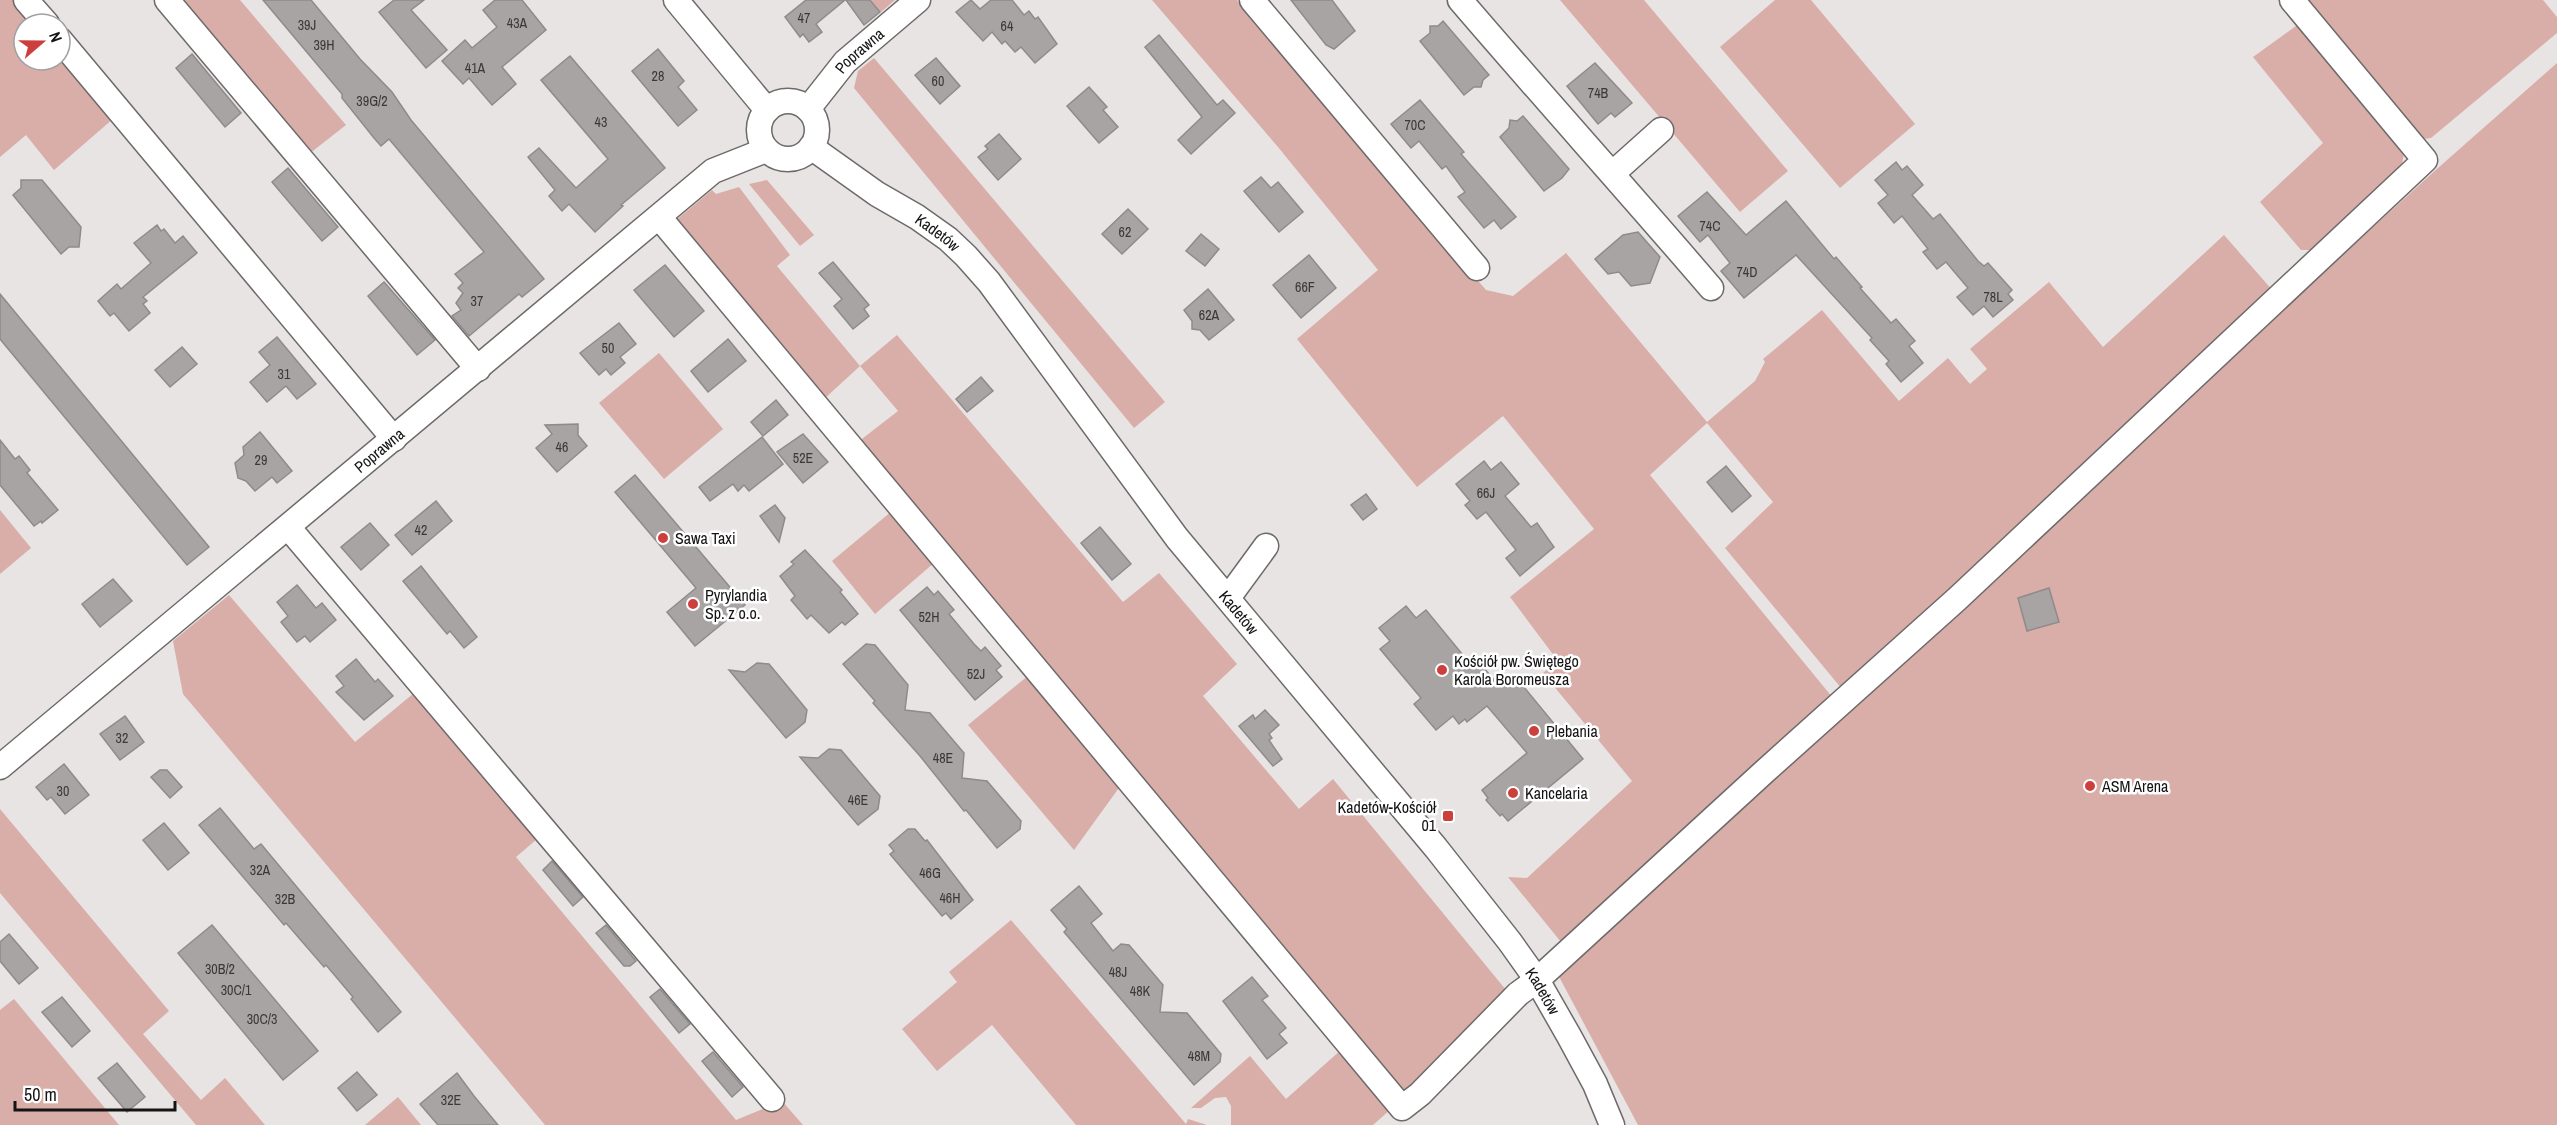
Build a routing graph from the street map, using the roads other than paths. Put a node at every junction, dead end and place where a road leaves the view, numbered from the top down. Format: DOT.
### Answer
graph roads {
  1 [pos="27,0"];
  2 [pos="167,0"];
  3 [pos="676,0"];
  4 [pos="918,0"];
  5 [pos="1252,0"];
  6 [pos="1460,0"];
  7 [pos="2292,0"];
  8 [pos="37,12"];
  9 [pos="72,54"];
  10 [pos="808,109"];
  11 [pos="767,110"];
  12 [pos="1661,130"];
  13 [pos="812,147"];
  14 [pos="766,150"];
  15 [pos="1613,173"];
  16 [pos="659,217"];
  17 [pos="1477,268"];
  18 [pos="1711,288"];
  19 [pos="478,369"];
  20 [pos="394,439"];
  21 [pos="288,527"];
  22 [pos="1266,546"];
  23 [pos="1228,598"];
  24 [pos="0,767"];
  25 [pos="1537,980"];
  26 [pos="772,1099"];
  27 [pos="1612,1125"];
  1 -- 8 [label="street"];
  2 -- 19 [label="street"];
  3 -- 11 [label="street"];
  4 -- 10 [label="street, Poprawna"];
  5 -- 17 [label="street"];
  6 -- 15 [label="street"];
  7 -- 25 [label="street"];
  9 -- 20 [label="street"];
  10 -- 11 [label="street"];
  10 -- 13 [label="street"];
  11 -- 14 [label="street"];
  12 -- 15 [label="street"];
  13 -- 14 [label="street"];
  13 -- 23 [label="street, Kadetów"];
  14 -- 16 [label="street, Poprawna"];
  15 -- 18 [label="street"];
  16 -- 19 [label="street, Poprawna"];
  16 -- 25 [label="street"];
  19 -- 20 [label="street, Poprawna"];
  20 -- 21 [label="street, Poprawna"];
  21 -- 24 [label="street, Poprawna"];
  21 -- 26 [label="street"];
  22 -- 23 [label="street"];
  23 -- 25 [label="street, Kadetów"];
  25 -- 27 [label="street, Kadetów"];
}
